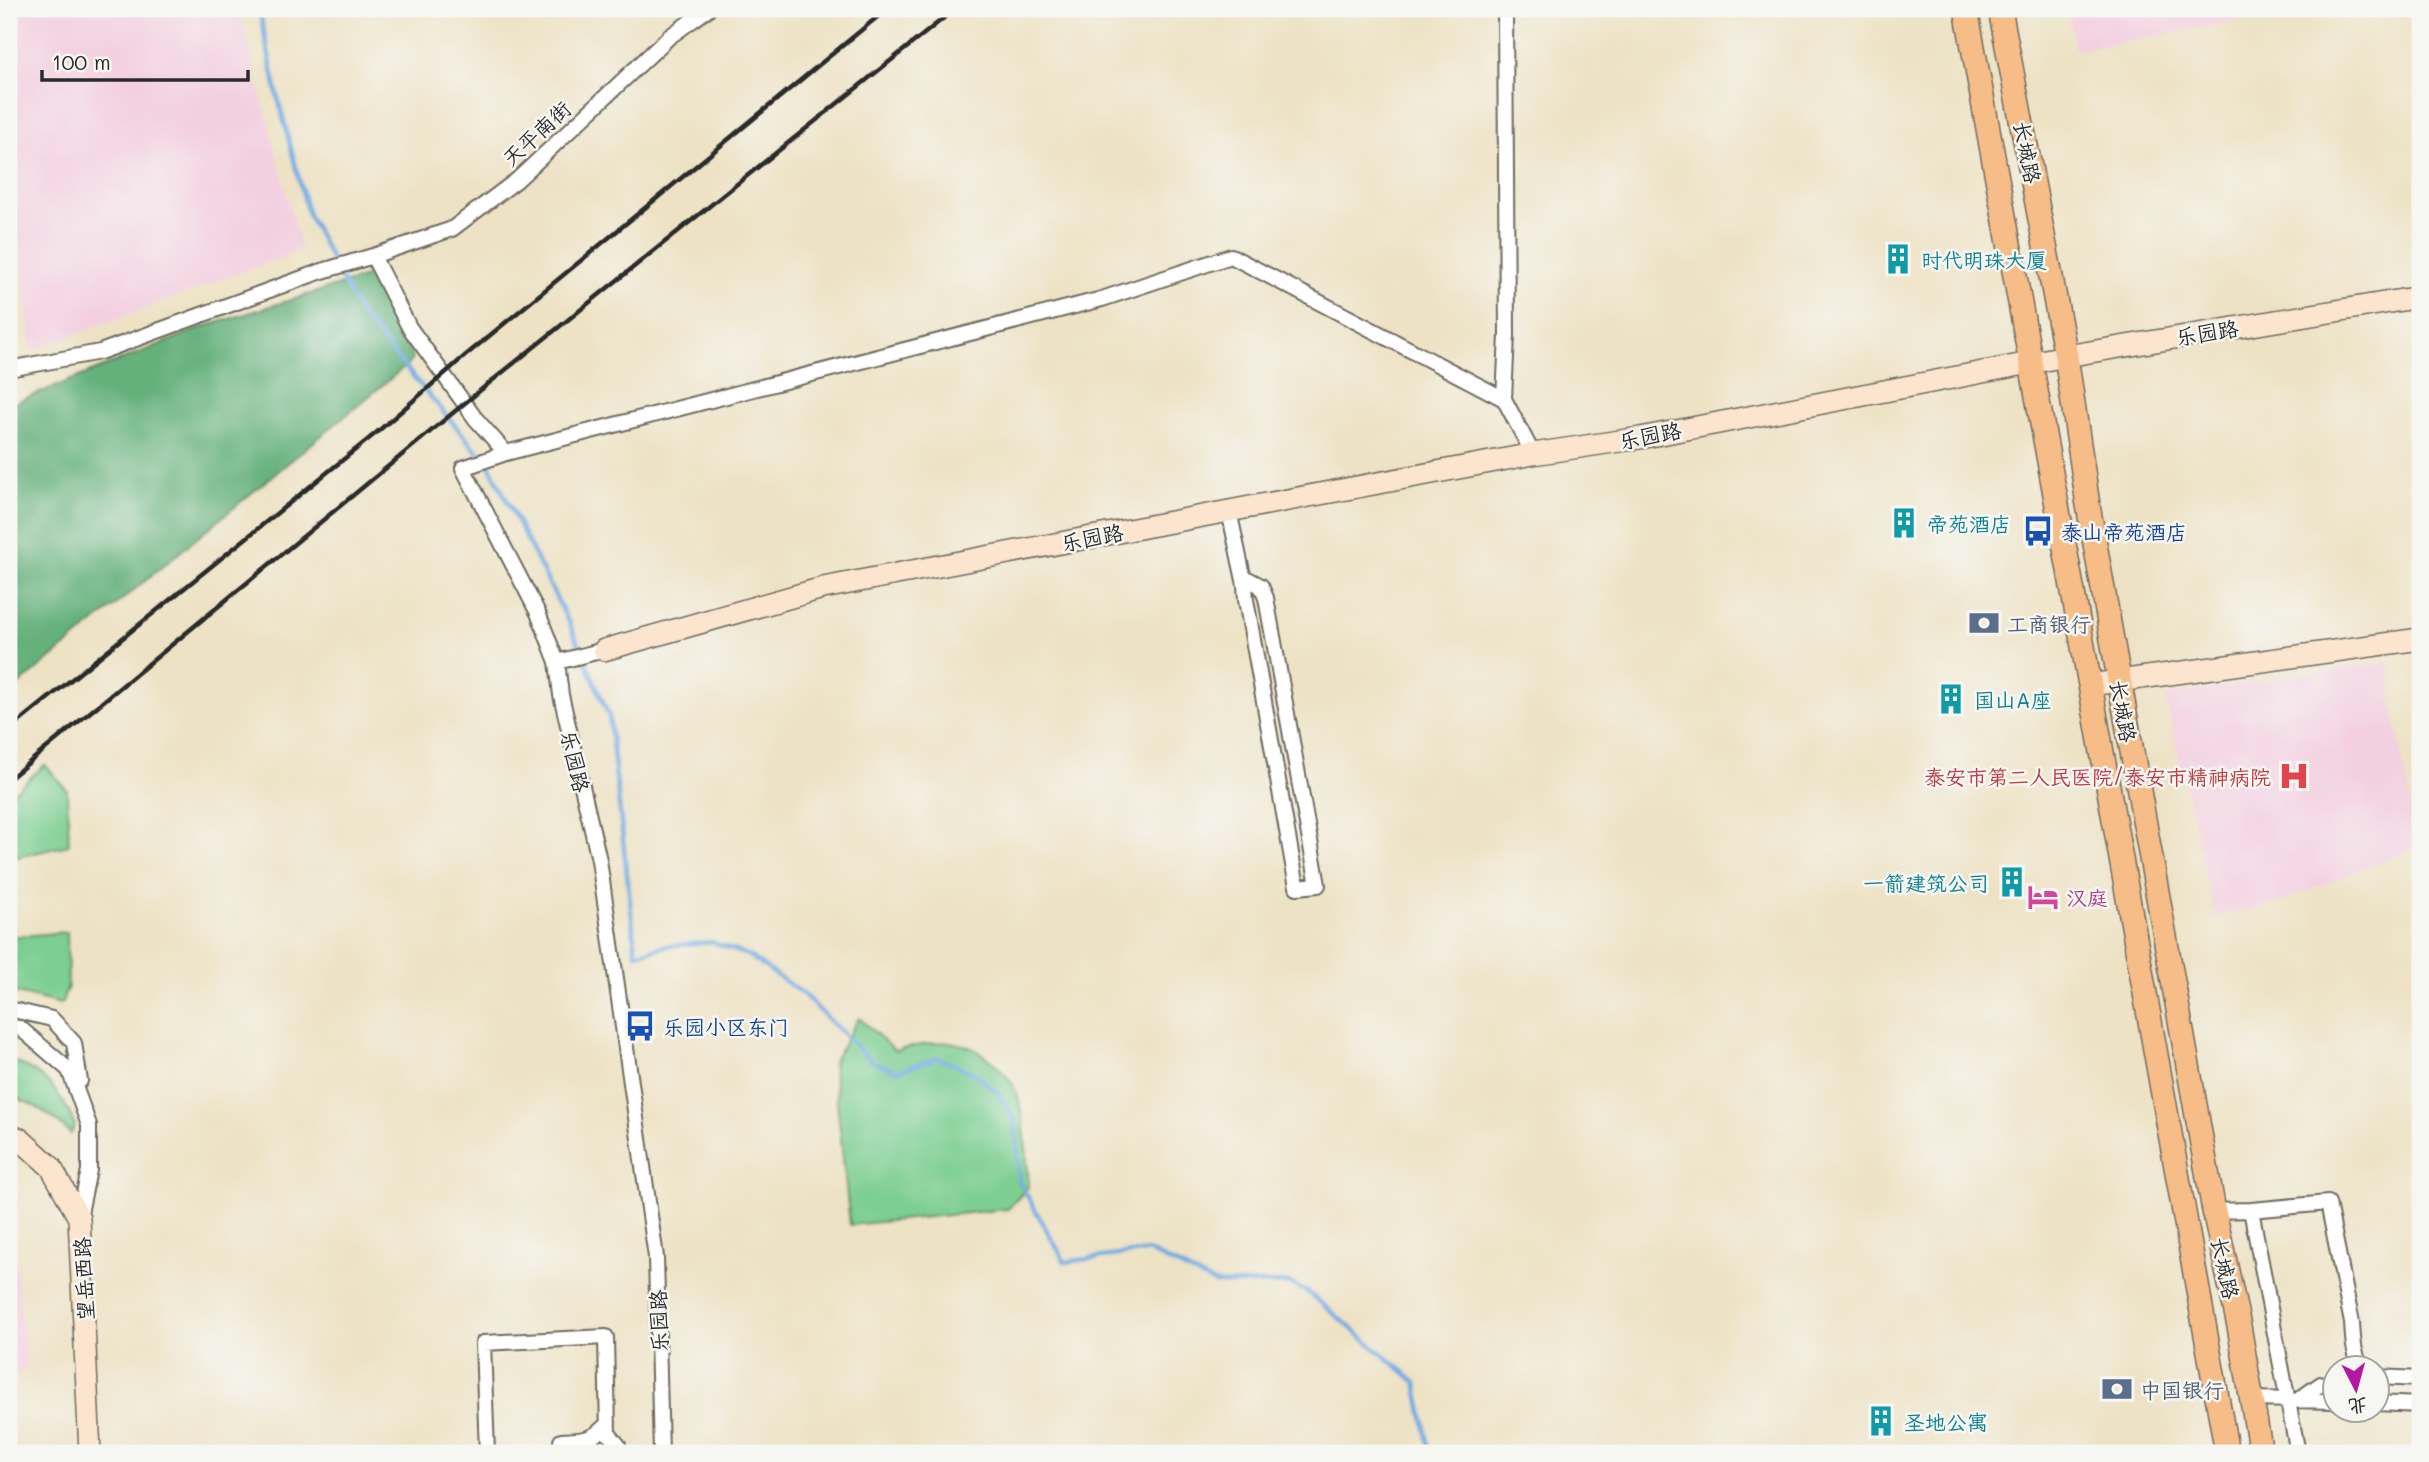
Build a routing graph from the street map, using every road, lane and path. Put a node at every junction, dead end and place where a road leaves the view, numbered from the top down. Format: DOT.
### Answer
graph roads {
  1 [pos="708,9"];
  2 [pos="1505,9"];
  3 [pos="1966,9"];
  4 [pos="2000,9"];
  5 [pos="373,256"];
  6 [pos="2420,297"];
  7 [pos="2066,356"];
  8 [pos="2032,363"];
  9 [pos="9,369"];
  10 [pos="1504,398"];
  11 [pos="1533,454"];
  12 [pos="500,455"];
  13 [pos="1228,511"];
  14 [pos="1244,577"];
  15 [pos="2420,639"];
  16 [pos="604,650"];
  17 [pos="563,661"];
  18 [pos="2119,682"];
  19 [pos="2090,685"];
  20 [pos="9,1009"];
  21 [pos="9,1027"];
  22 [pos="84,1114"];
  23 [pos="9,1135"];
  24 [pos="2251,1210"];
  25 [pos="2214,1211"];
  26 [pos="79,1218"];
  27 [pos="2357,1354"];
  28 [pos="2390,1378"];
  29 [pos="2420,1379"];
  30 [pos="2320,1385"];
  31 [pos="2251,1399"];
  32 [pos="2293,1399"];
  33 [pos="2320,1400"];
  34 [pos="2390,1404"];
  35 [pos="2420,1405"];
  36 [pos="608,1423"];
  37 [pos="561,1441"];
  38 [pos="90,1453"];
  39 [pos="487,1453"];
  40 [pos="620,1453"];
  41 [pos="661,1453"];
  42 [pos="2227,1453"];
  43 [pos="2261,1453"];
  44 [pos="2298,1453"];
  1 -- 5 [label="street, 天平南街"];
  2 -- 10 [label="street"];
  3 -- 8 [label="main road, 长城路"];
  4 -- 7 [label="main road, 长城路"];
  5 -- 9 [label="street, 天平南街"];
  5 -- 12 [label="street"];
  6 -- 7 [label="street, 乐园路"];
  7 -- 8 [label="street, 乐园路"];
  7 -- 18 [label="main road, 长城路"];
  8 -- 11 [label="street, 乐园路"];
  8 -- 19 [label="main road, 长城路"];
  10 -- 11 [label="street"];
  10 -- 12 [label="street"];
  11 -- 13 [label="street, 乐园路"];
  12 -- 17 [label="street"];
  13 -- 14 [label="street"];
  13 -- 16 [label="street, 乐园路"];
  14 -- 14 [label="street"];
  15 -- 18 [label="street"];
  16 -- 17 [label="street, 乐园路"];
  17 -- 41 [label="street, 乐园路"];
  18 -- 19 [label="street"];
  18 -- 25 [label="main road, 长城路"];
  19 -- 42 [label="main road, 长城路"];
  20 -- 22 [label="street"];
  21 -- 22 [label="street"];
  22 -- 26 [label="street"];
  23 -- 26 [label="street, 望岳西路"];
  24 -- 25 [label="street"];
  24 -- 27 [label="street"];
  24 -- 32 [label="street"];
  25 -- 31 [label="main road, 长城路"];
  26 -- 38 [label="street, 望岳西路"];
  28 -- 29 [label="street"];
  30 -- 32 [label="street"];
  31 -- 32 [label="street"];
  31 -- 43 [label="main road, 长城路"];
  32 -- 33 [label="street"];
  32 -- 44 [label="street"];
  34 -- 35 [label="street"];
  36 -- 37 [label="street"];
  36 -- 39 [label="street"];
  36 -- 40 [label="street"];
}
